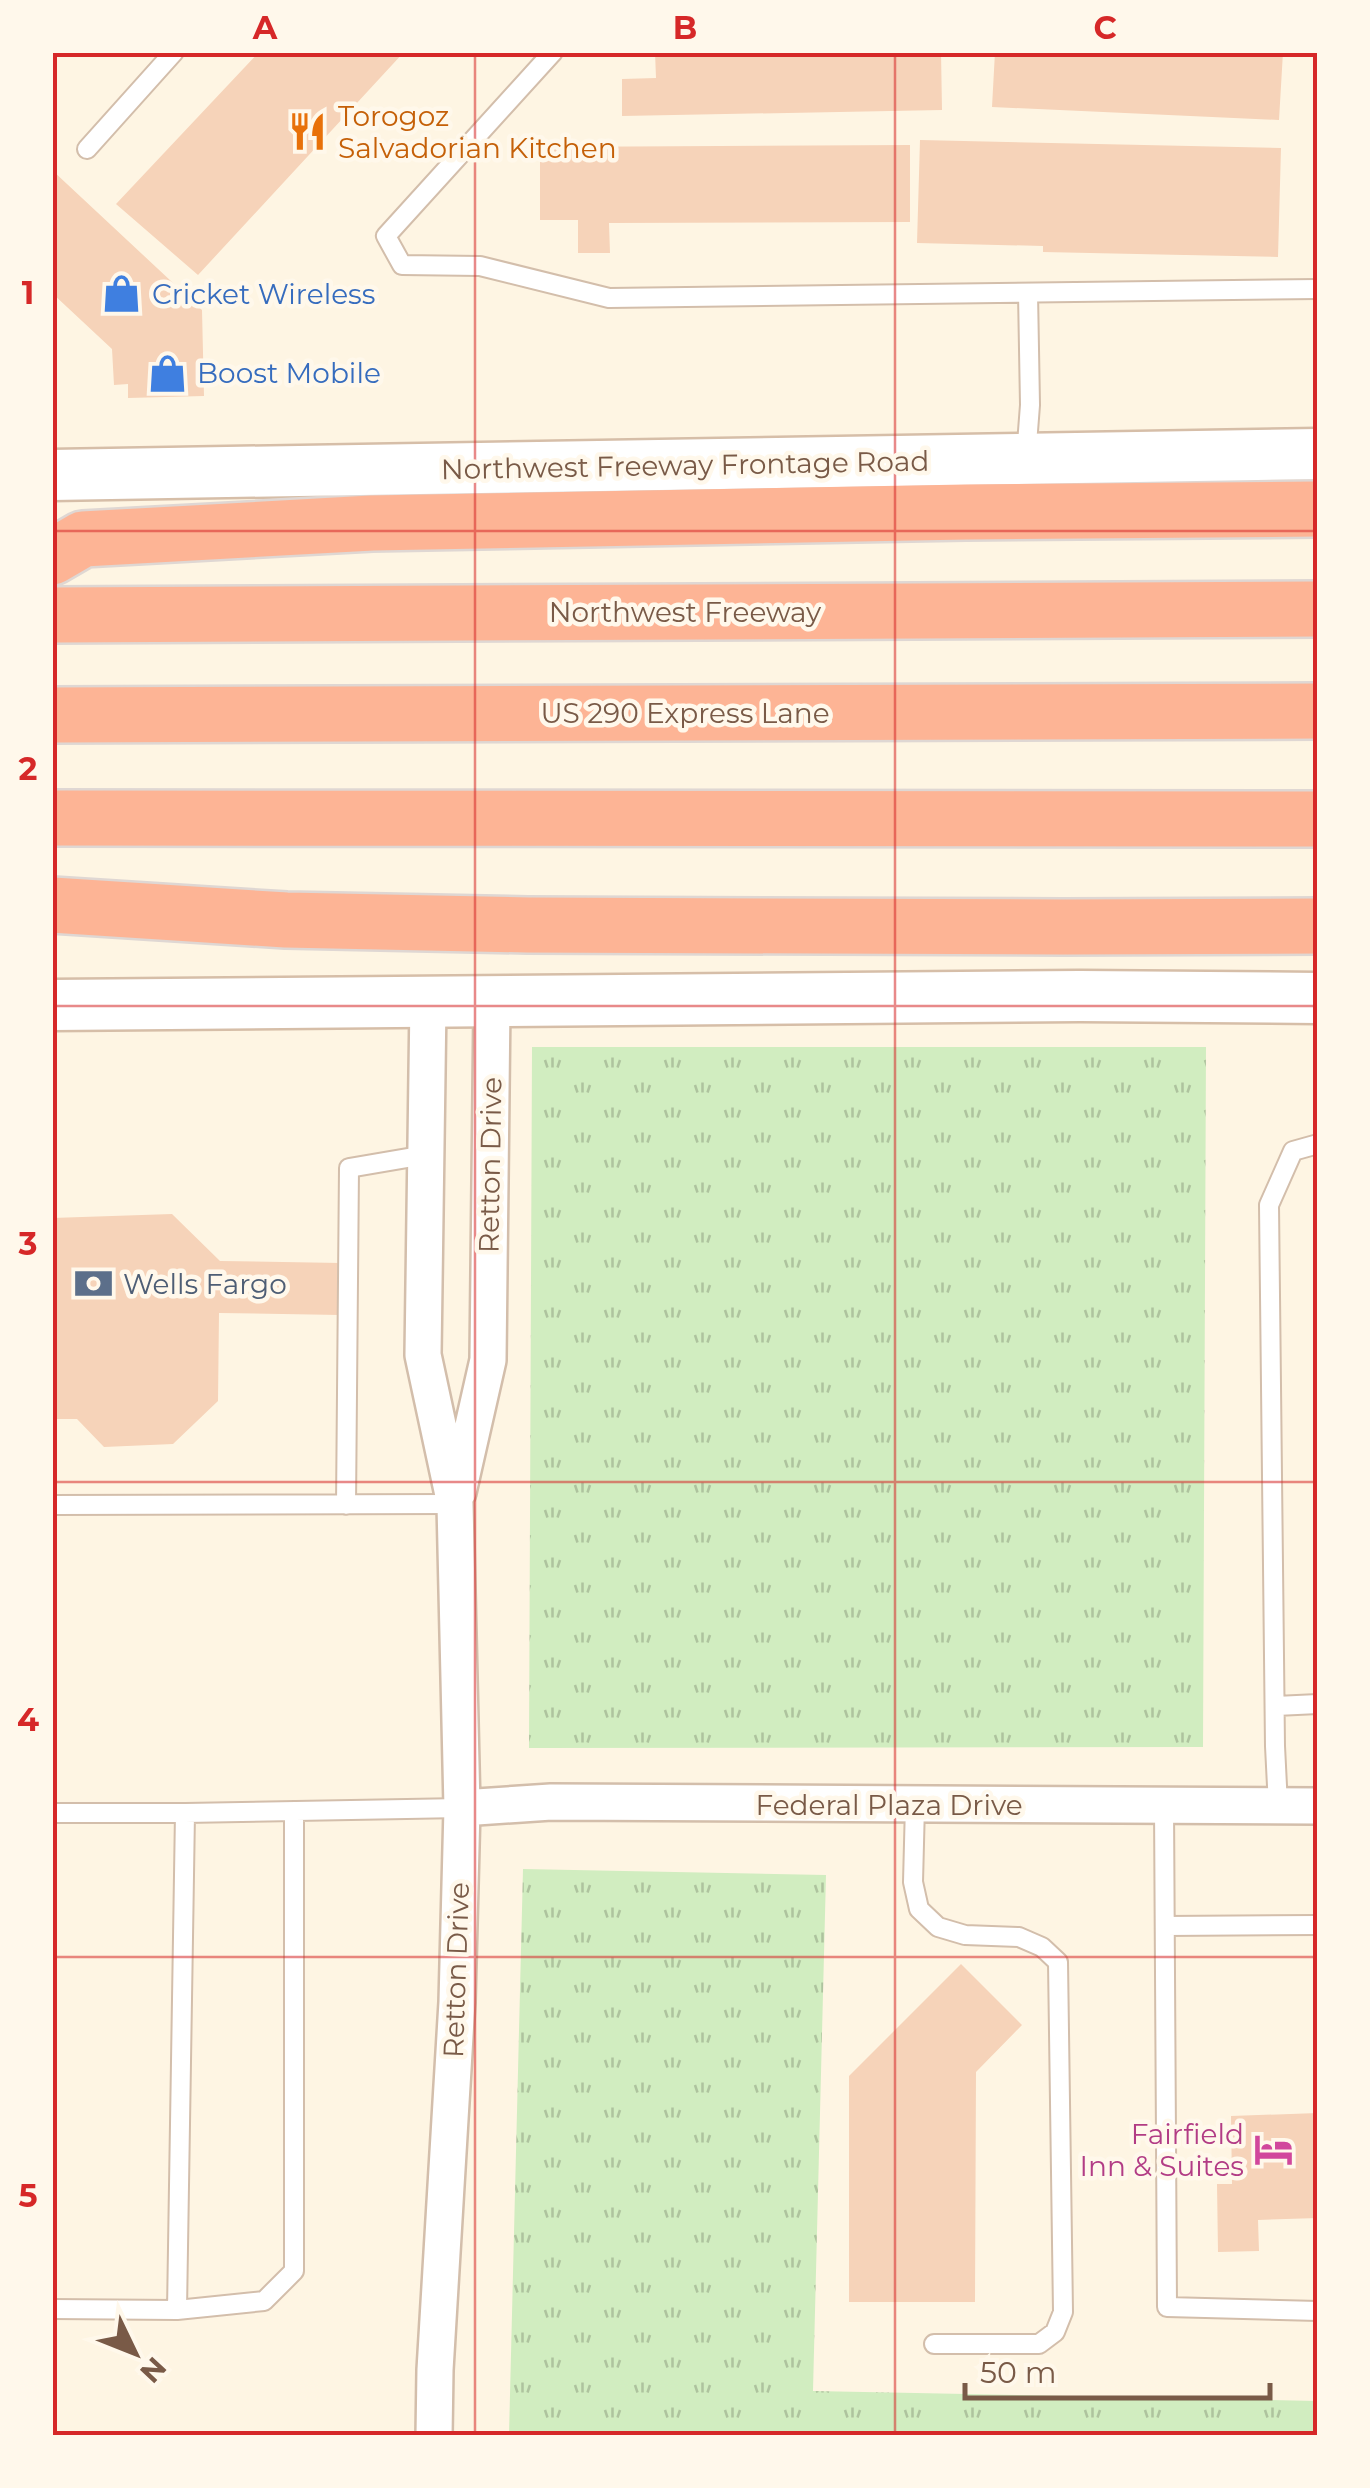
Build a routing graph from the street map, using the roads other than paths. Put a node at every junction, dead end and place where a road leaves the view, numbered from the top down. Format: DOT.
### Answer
graph roads {
  1 [pos="174,52"];
  2 [pos="554,52"];
  3 [pos="87,149"];
  4 [pos="1318,289"];
  5 [pos="1028,293"];
  6 [pos="1318,454"];
  7 [pos="1026,460"];
  8 [pos="52,474"];
  9 [pos="1318,509"];
  10 [pos="52,557"];
  11 [pos="1318,609"];
  12 [pos="52,615"];
  13 [pos="1318,711"];
  14 [pos="52,715"];
  15 [pos="52,818"];
  16 [pos="1318,819"];
  17 [pos="52,906"];
  18 [pos="1318,926"];
  19 [pos="1318,998"];
  20 [pos="428,1002"];
  21 [pos="492,1002"];
  22 [pos="52,1005"];
  23 [pos="1318,1144"];
  24 [pos="425,1155"];
  25 [pos="456,1504"];
  26 [pos="52,1505"];
  27 [pos="346,1506"];
  28 [pos="1318,1704"];
  29 [pos="1276,1706"];
  30 [pos="915,1805"];
  31 [pos="1164,1806"];
  32 [pos="1278,1806"];
  33 [pos="1318,1806"];
  34 [pos="462,1808"];
  35 [pos="294,1811"];
  36 [pos="52,1812"];
  37 [pos="184,1813"];
  38 [pos="1318,1925"];
  39 [pos="1165,1926"];
  40 [pos="52,2309"];
  41 [pos="177,2310"];
  42 [pos="1318,2310"];
  43 [pos="934,2344"];
  44 [pos="434,2436"];
  1 -- 3 [label="lane"];
  2 -- 5 [label="lane"];
  4 -- 5 [label="lane"];
  5 -- 7 [label="lane"];
  6 -- 7 [label="main road, Northwest Freeway Frontage Road"];
  7 -- 8 [label="main road, Northwest Freeway Frontage Road"];
  9 -- 10 [label="highway"];
  11 -- 12 [label="highway, Northwest Freeway"];
  13 -- 14 [label="highway, US 290 Express Lane"];
  15 -- 16 [label="highway"];
  17 -- 18 [label="highway"];
  19 -- 21 [label="main road"];
  20 -- 21 [label="main road"];
  20 -- 22 [label="main road"];
  20 -- 24 [label="street, Retton Drive"];
  21 -- 25 [label="street, Retton Drive"];
  23 -- 29 [label="lane"];
  24 -- 25 [label="street, Retton Drive"];
  24 -- 27 [label="lane"];
  25 -- 27 [label="lane"];
  25 -- 34 [label="street, Retton Drive"];
  26 -- 27 [label="lane"];
  28 -- 29 [label="lane"];
  29 -- 32 [label="lane"];
  30 -- 31 [label="street, Federal Plaza Drive"];
  30 -- 34 [label="street, Federal Plaza Drive"];
  30 -- 43 [label="lane"];
  31 -- 32 [label="street, Federal Plaza Drive"];
  31 -- 39 [label="lane"];
  32 -- 33 [label="street, Federal Plaza Drive"];
  34 -- 35 [label="lane"];
  34 -- 44 [label="street, Retton Drive"];
  35 -- 37 [label="lane"];
  35 -- 41 [label="lane"];
  36 -- 37 [label="lane"];
  37 -- 41 [label="lane"];
  38 -- 39 [label="lane"];
  39 -- 42 [label="lane"];
  40 -- 41 [label="lane"];
}
